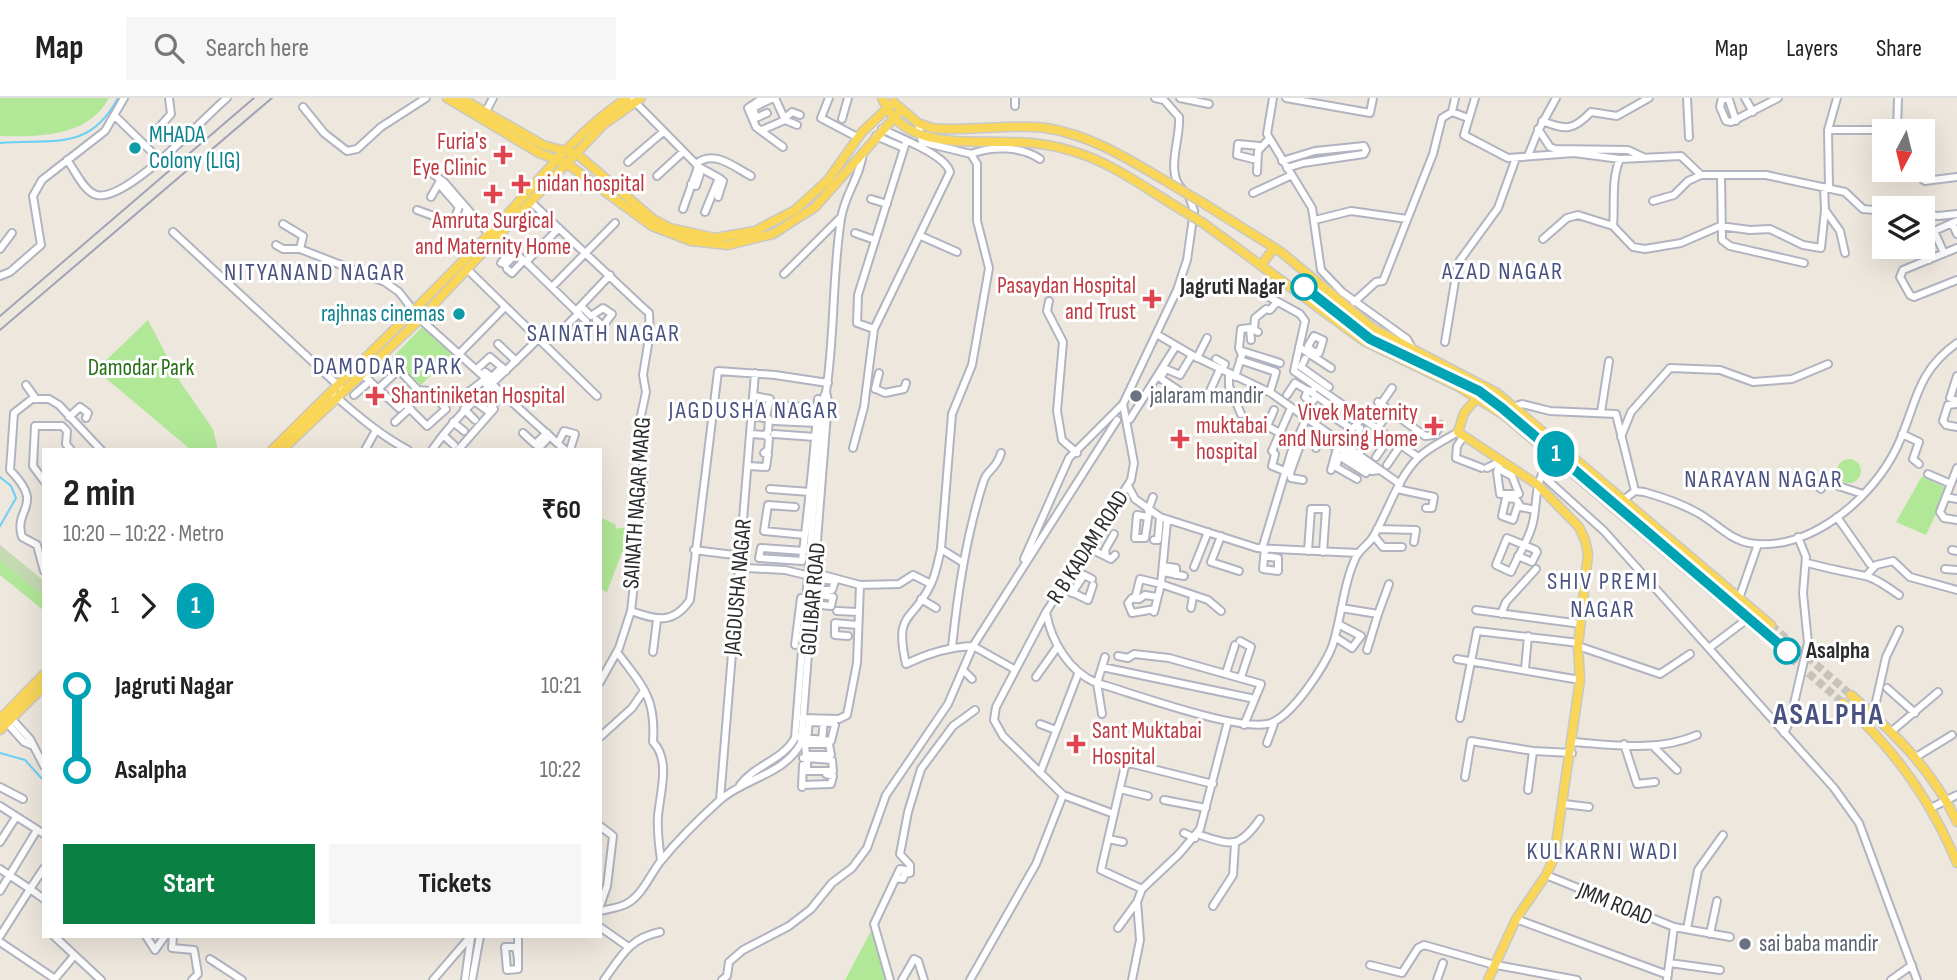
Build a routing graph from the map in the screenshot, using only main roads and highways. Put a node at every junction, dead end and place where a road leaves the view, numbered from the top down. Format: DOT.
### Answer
graph roads {
  1 [pos="447,98"];
  2 [pos="882,98"];
  3 [pos="634,99"];
  4 [pos="459,100"];
  5 [pos="893,100"];
  6 [pos="887,109"];
  7 [pos="901,110"];
  8 [pos="893,118"];
  9 [pos="529,142"];
  10 [pos="567,150"];
  11 [pos="539,153"];
  12 [pos="577,154"];
  13 [pos="556,159"];
  14 [pos="566,163"];
  15 [pos="1135,163"];
  16 [pos="836,177"];
  17 [pos="1127,178"];
  18 [pos="538,181"];
  19 [pos="637,211"];
  20 [pos="493,236"];
  21 [pos="1274,248"];
  22 [pos="1262,264"];
  23 [pos="1469,378"];
  24 [pos="1486,387"];
  25 [pos="1463,390"];
  26 [pos="1477,398"];
  27 [pos="274,448"];
  28 [pos="284,448"];
  29 [pos="1752,609"];
  30 [pos="1745,619"];
  31 [pos="1771,625"];
  32 [pos="1763,634"];
  33 [pos="42,676"];
  34 [pos="42,688"];
  35 [pos="1851,695"];
  36 [pos="1843,703"];
  37 [pos="4,722"];
  38 [pos="1957,822"];
  39 [pos="1957,863"];
  40 [pos="1488,980"];
  1 -- 4 [label="main road"];
  2 -- 6 [label="main road"];
  3 -- 10 [label="main road"];
  3 -- 12 [label="main road"];
  4 -- 9 [label="main road"];
  5 -- 6 [label="main road"];
  5 -- 7 [label="main road"];
  6 -- 8 [label="main road"];
  6 -- 16 [label="main road"];
  7 -- 8 [label="main road"];
  7 -- 15 [label="main road"];
  8 -- 16 [label="main road"];
  8 -- 17 [label="main road"];
  9 -- 10 [label="main road"];
  9 -- 11 [label="main road"];
  10 -- 12 [label="main road"];
  10 -- 13 [label="main road"];
  11 -- 13 [label="main road"];
  11 -- 18 [label="main road"];
  12 -- 14 [label="main road"];
  12 -- 19 [label="main road"];
  13 -- 14 [label="main road"];
  13 -- 18 [label="main road"];
  14 -- 19 [label="main road"];
  14 -- 20 [label="main road"];
  15 -- 17 [label="main road"];
  15 -- 21 [label="main road, bridge"];
  16 -- 19 [label="main road"];
  17 -- 22 [label="main road, bridge"];
  18 -- 20 [label="main road"];
  20 -- 27 [label="main road"];
  20 -- 28 [label="main road"];
  21 -- 22 [label="main road"];
  21 -- 23 [label="main road"];
  22 -- 25 [label="main road"];
  23 -- 24 [label="main road"];
  23 -- 25 [label="main road"];
  24 -- 26 [label="main road"];
  24 -- 29 [label="main road"];
  25 -- 26 [label="main road"];
  26 -- 30 [label="main road"];
  26 -- 40 [label="main road"];
  29 -- 30 [label="main road"];
  29 -- 31 [label="main road"];
  30 -- 32 [label="main road"];
  33 -- 37 [label="main road"];
  34 -- 37 [label="main road"];
  35 -- 38 [label="main road"];
  36 -- 39 [label="main road"];
}
